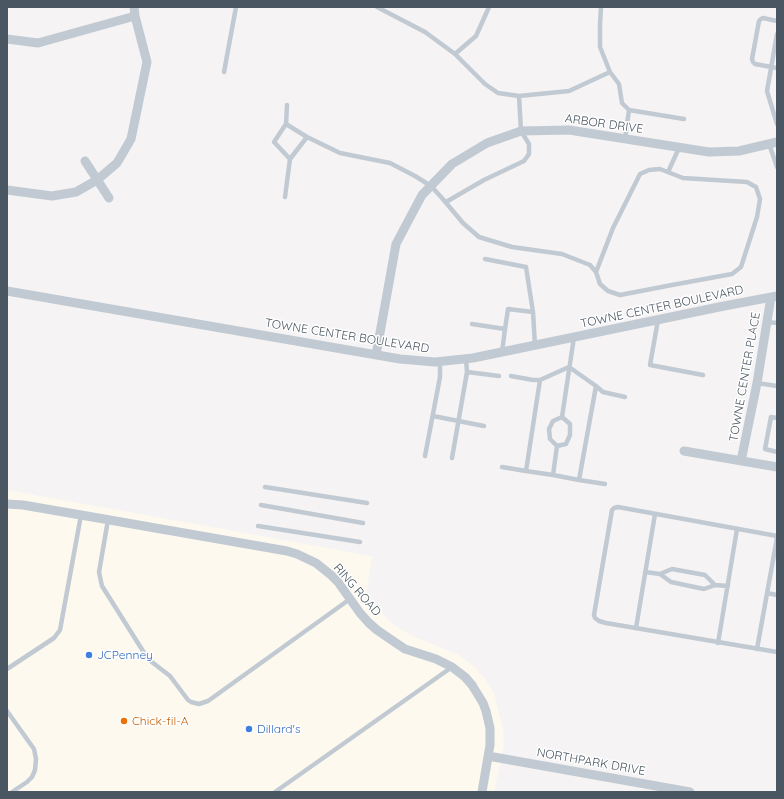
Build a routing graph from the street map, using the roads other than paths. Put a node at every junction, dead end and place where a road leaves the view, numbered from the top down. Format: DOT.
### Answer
graph roads {
  1 [pos="236,7"];
  2 [pos="377,7"];
  3 [pos="489,7"];
  4 [pos="601,7"];
  5 [pos="134,12"];
  6 [pos="777,21"];
  7 [pos="777,34"];
  8 [pos="7,39"];
  9 [pos="455,54"];
  10 [pos="771,67"];
  11 [pos="777,68"];
  12 [pos="224,72"];
  13 [pos="610,72"];
  14 [pos="519,96"];
  15 [pos="287,105"];
  16 [pos="629,110"];
  17 [pos="684,119"];
  18 [pos="286,124"];
  19 [pos="777,124"];
  20 [pos="521,132"];
  21 [pos="307,137"];
  22 [pos="624,139"];
  23 [pos="773,143"];
  24 [pos="679,148"];
  25 [pos="290,159"];
  26 [pos="85,162"];
  27 [pos="777,167"];
  28 [pos="668,172"];
  29 [pos="97,180"];
  30 [pos="431,186"];
  31 [pos="7,190"];
  32 [pos="285,197"];
  33 [pos="109,198"];
  34 [pos="446,202"];
  35 [pos="485,259"];
  36 [pos="596,272"];
  37 [pos="7,291"];
  38 [pos="774,297"];
  39 [pos="534,312"];
  40 [pos="658,320"];
  41 [pos="767,322"];
  42 [pos="472,324"];
  43 [pos="777,324"];
  44 [pos="505,329"];
  45 [pos="574,337"];
  46 [pos="535,346"];
  47 [pos="502,352"];
  48 [pos="376,355"];
  49 [pos="466,359"];
  50 [pos="440,361"];
  51 [pos="569,367"];
  52 [pos="467,372"];
  53 [pos="703,375"];
  54 [pos="499,376"];
  55 [pos="511,376"];
  56 [pos="540,380"];
  57 [pos="756,383"];
  58 [pos="596,386"];
  59 [pos="777,386"];
  60 [pos="625,397"];
  61 [pos="432,416"];
  62 [pos="562,417"];
  63 [pos="777,418"];
  64 [pos="458,421"];
  65 [pos="484,426"];
  66 [pos="557,446"];
  67 [pos="684,451"];
  68 [pos="777,452"];
  69 [pos="425,456"];
  70 [pos="452,458"];
  71 [pos="741,461"];
  72 [pos="502,467"];
  73 [pos="777,467"];
  74 [pos="526,471"];
  75 [pos="553,475"];
  76 [pos="579,480"];
  77 [pos="605,484"];
  78 [pos="265,487"];
  79 [pos="367,503"];
  80 [pos="7,504"];
  81 [pos="261,505"];
  82 [pos="655,514"];
  83 [pos="81,515"];
  84 [pos="108,520"];
  85 [pos="364,523"];
  86 [pos="258,526"];
  87 [pos="737,529"];
  88 [pos="777,537"];
  89 [pos="360,542"];
  90 [pos="645,572"];
  91 [pos="660,574"];
  92 [pos="715,585"];
  93 [pos="728,586"];
  94 [pos="767,593"];
  95 [pos="777,595"];
  96 [pos="350,599"];
  97 [pos="636,628"];
  98 [pos="718,643"];
  99 [pos="757,649"];
  100 [pos="777,652"];
  101 [pos="452,667"];
  102 [pos="7,669"];
  103 [pos="7,711"];
  104 [pos="488,756"];
  105 [pos="12,792"];
  106 [pos="274,792"];
  107 [pos="482,792"];
  108 [pos="690,792"];
  1 -- 12 [label="lane"];
  2 -- 9 [label="lane"];
  3 -- 9 [label="lane"];
  4 -- 13 [label="lane"];
  5 -- 8 [label="street"];
  5 -- 29 [label="street"];
  6 -- 10 [label="lane"];
  7 -- 10 [label="lane"];
  9 -- 14 [label="lane"];
  10 -- 11 [label="lane"];
  10 -- 19 [label="lane"];
  13 -- 14 [label="lane"];
  13 -- 16 [label="lane"];
  14 -- 20 [label="lane"];
  15 -- 18 [label="lane"];
  16 -- 17 [label="lane"];
  16 -- 22 [label="lane"];
  18 -- 21 [label="lane"];
  18 -- 25 [label="lane"];
  20 -- 22 [label="street, ARBOR DRIVE"];
  20 -- 30 [label="street, ARBOR DRIVE"];
  20 -- 34 [label="lane"];
  21 -- 25 [label="lane"];
  21 -- 30 [label="lane"];
  22 -- 24 [label="street, ARBOR DRIVE"];
  23 -- 24 [label="street, ARBOR DRIVE"];
  23 -- 27 [label="lane"];
  24 -- 28 [label="lane"];
  25 -- 32 [label="lane"];
  26 -- 29 [label="street"];
  28 -- 36 [label="lane"];
  28 -- 36 [label="lane"];
  29 -- 31 [label="street"];
  29 -- 33 [label="street"];
  30 -- 34 [label="lane"];
  30 -- 48 [label="street, ARBOR DRIVE"];
  34 -- 36 [label="lane"];
  35 -- 39 [label="lane"];
  37 -- 48 [label="street, TOWNE CENTER BOULEVARD"];
  38 -- 40 [label="street, TOWNE CENTER BOULEVARD"];
  38 -- 41 [label="street, TOWNE CENTER PLACE"];
  39 -- 44 [label="lane"];
  39 -- 46 [label="lane"];
  40 -- 45 [label="street, TOWNE CENTER BOULEVARD"];
  40 -- 53 [label="lane"];
  41 -- 43 [label="lane"];
  41 -- 57 [label="street, TOWNE CENTER PLACE"];
  42 -- 44 [label="lane"];
  44 -- 47 [label="lane"];
  45 -- 46 [label="street, TOWNE CENTER BOULEVARD"];
  45 -- 51 [label="lane"];
  46 -- 47 [label="street, TOWNE CENTER BOULEVARD"];
  47 -- 49 [label="street, TOWNE CENTER BOULEVARD"];
  48 -- 50 [label="street, TOWNE CENTER BOULEVARD"];
  49 -- 50 [label="street, TOWNE CENTER BOULEVARD"];
  49 -- 52 [label="lane"];
  50 -- 61 [label="lane"];
  51 -- 56 [label="lane"];
  51 -- 58 [label="lane"];
  51 -- 62 [label="lane"];
  52 -- 54 [label="lane"];
  52 -- 64 [label="lane"];
  55 -- 56 [label="lane"];
  56 -- 74 [label="lane"];
  57 -- 59 [label="lane"];
  57 -- 71 [label="street, TOWNE CENTER PLACE"];
  58 -- 60 [label="lane"];
  58 -- 76 [label="lane"];
  61 -- 64 [label="lane"];
  61 -- 69 [label="lane"];
  62 -- 66 [label="lane"];
  62 -- 66 [label="lane"];
  63 -- 68 [label="lane"];
  64 -- 65 [label="lane"];
  64 -- 70 [label="lane"];
  66 -- 75 [label="lane"];
  67 -- 71 [label="street"];
  71 -- 73 [label="street"];
  72 -- 74 [label="lane"];
  74 -- 75 [label="lane"];
  75 -- 76 [label="lane"];
  76 -- 77 [label="lane"];
  78 -- 79 [label="lane"];
  80 -- 83 [label="street, RING ROAD"];
  81 -- 85 [label="lane"];
  82 -- 87 [label="lane"];
  82 -- 90 [label="lane"];
  82 -- 97 [label="lane"];
  83 -- 84 [label="street, RING ROAD"];
  83 -- 102 [label="lane"];
  84 -- 96 [label="street, RING ROAD"];
  84 -- 96 [label="lane"];
  86 -- 89 [label="lane"];
  87 -- 88 [label="lane"];
  87 -- 93 [label="lane"];
  88 -- 94 [label="lane"];
  90 -- 91 [label="lane"];
  90 -- 97 [label="lane"];
  91 -- 92 [label="lane"];
  91 -- 92 [label="lane"];
  92 -- 93 [label="lane"];
  93 -- 98 [label="lane"];
  94 -- 95 [label="lane"];
  94 -- 99 [label="lane"];
  96 -- 101 [label="street, RING ROAD"];
  97 -- 98 [label="lane"];
  98 -- 99 [label="lane"];
  99 -- 100 [label="lane"];
  101 -- 104 [label="street, RING ROAD"];
  101 -- 106 [label="lane"];
  103 -- 105 [label="lane"];
  104 -- 107 [label="street, RING ROAD"];
  104 -- 108 [label="street, NORTHPARK DRIVE"];
}
